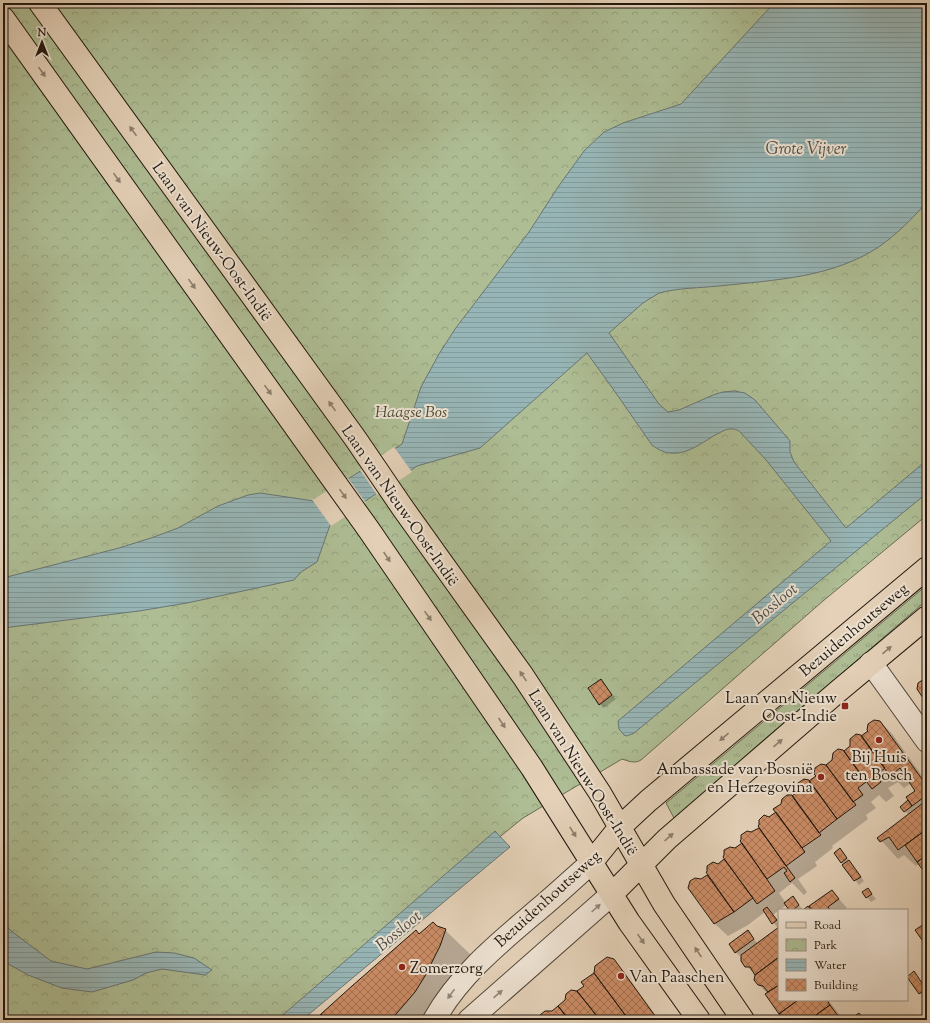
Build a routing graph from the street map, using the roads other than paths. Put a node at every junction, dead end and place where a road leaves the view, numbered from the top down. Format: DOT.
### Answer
graph roads {
  1 [pos="40,3"];
  2 [pos="3,18"];
  3 [pos="927,568"];
  4 [pos="927,617"];
  5 [pos="871,663"];
  6 [pos="927,741"];
  7 [pos="620,827"];
  8 [pos="592,862"];
  9 [pos="642,865"];
  10 [pos="612,894"];
  11 [pos="434,1020"];
  12 [pos="469,1020"];
  13 [pos="699,1020"];
  14 [pos="743,1020"];
  7 -- 1 [label="main road, Laan van Nieuw-Oost-Indië, one-way"];
  2 -- 8 [label="main road, one-way"];
  3 -- 7 [label="main road, Bezuidenhoutseweg, one-way"];
  5 -- 4 [label="main road, one-way"];
  5 -- 6 [label="street"];
  9 -- 5 [label="main road, one-way"];
  7 -- 8 [label="main road, Bezuidenhoutseweg"];
  7 -- 9 [label="main road, Laan van Nieuw-Oost-Indië"];
  8 -- 10 [label="main road"];
  8 -- 11 [label="street, Bezuidenhoutseweg, one-way"];
  9 -- 10 [label="main road"];
  14 -- 9 [label="main road, Laan van Nieuw-Oost-Indië, one-way"];
  12 -- 10 [label="street, one-way"];
  10 -- 13 [label="main road, one-way"];
}
